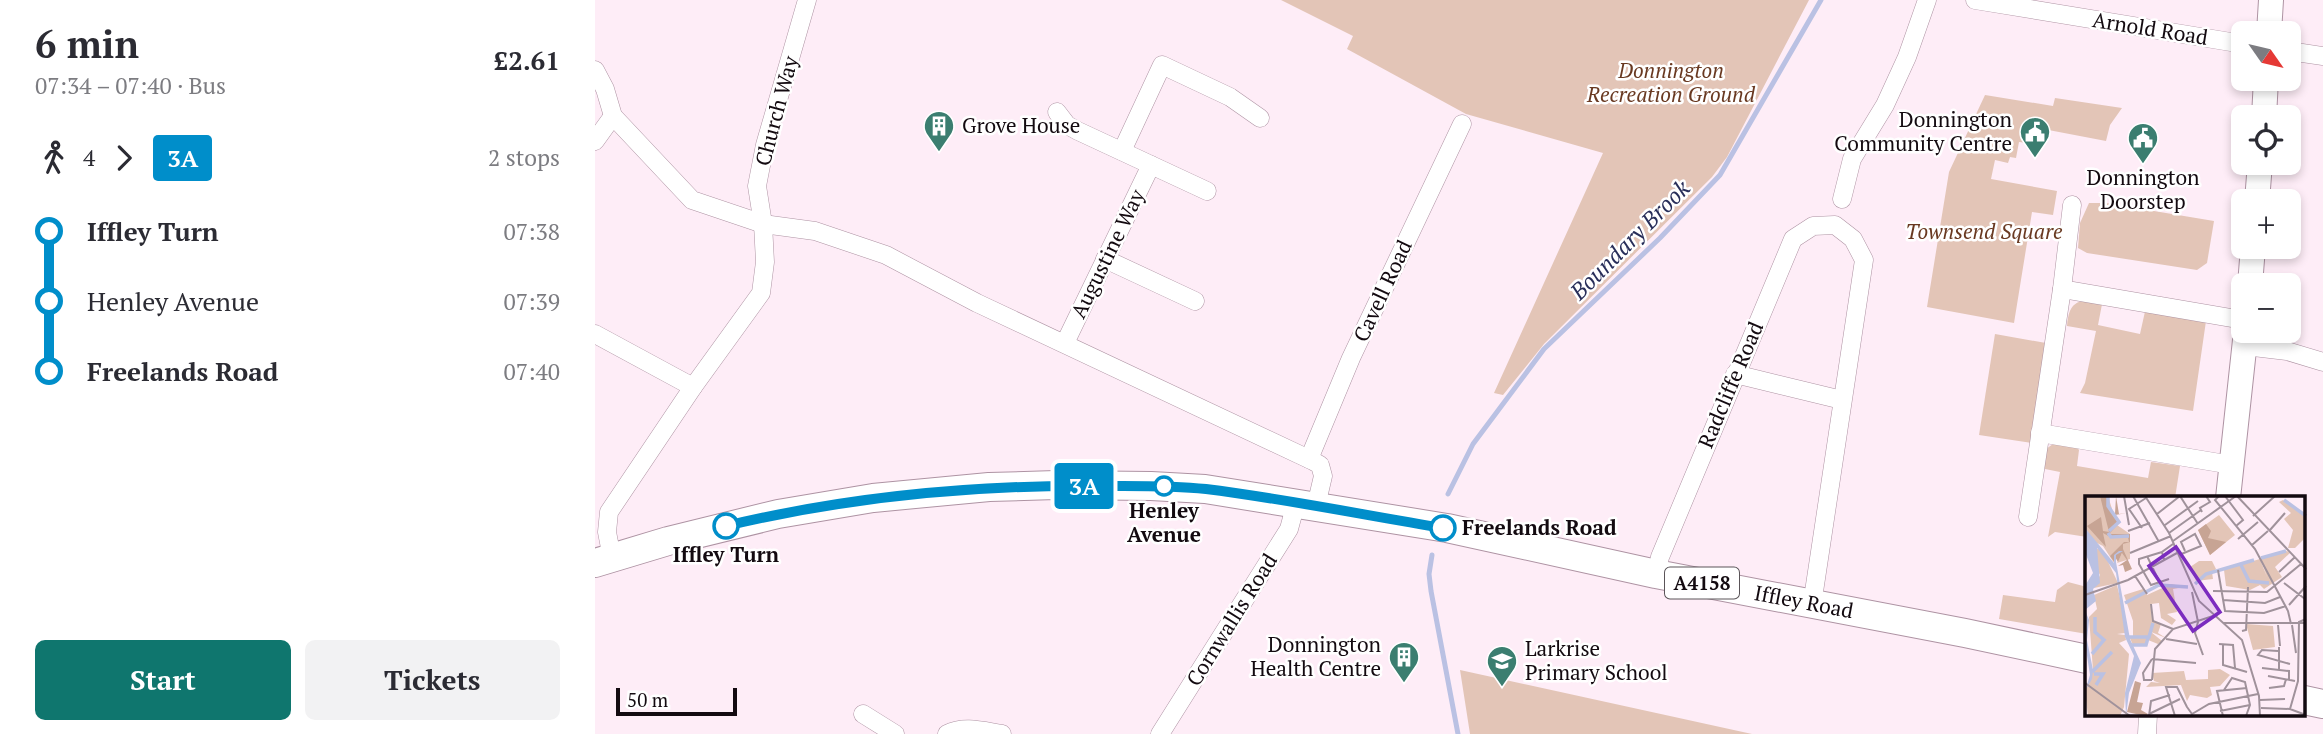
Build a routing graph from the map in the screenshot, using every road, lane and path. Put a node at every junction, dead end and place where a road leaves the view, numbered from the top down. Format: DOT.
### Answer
graph roads {
  1 [pos="807,0"];
  2 [pos="1927,0"];
  3 [pos="1975,0"];
  4 [pos="2271,0"];
  5 [pos="2270,21"];
  6 [pos="2231,42"];
  7 [pos="2301,53"];
  8 [pos="2323,57"];
  9 [pos="595,70"];
  10 [pos="1057,112"];
  11 [pos="614,116"];
  12 [pos="1260,118"];
  13 [pos="1462,124"];
  14 [pos="595,141"];
  15 [pos="1122,151"];
  16 [pos="1151,165"];
  17 [pos="1207,191"];
  18 [pos="1842,199"];
  19 [pos="2072,205"];
  20 [pos="764,224"];
  21 [pos="1105,259"];
  22 [pos="2062,289"];
  23 [pos="1195,301"];
  24 [pos="2231,318"];
  25 [pos="595,334"];
  26 [pos="1065,343"];
  27 [pos="2246,343"];
  28 [pos="2260,343"];
  29 [pos="2323,362"];
  30 [pos="1735,374"];
  31 [pos="693,387"];
  32 [pos="1842,400"];
  33 [pos="2041,433"];
  34 [pos="1309,459"];
  35 [pos="2232,465"];
  36 [pos="2228,496"];
  37 [pos="1306,504"];
  38 [pos="2028,517"];
  39 [pos="604,560"];
  40 [pos="1656,575"];
  41 [pos="1812,605"];
  42 [pos="2085,659"];
  43 [pos="2305,700"];
  44 [pos="2323,704"];
  45 [pos="863,714"];
  46 [pos="2148,716"];
  47 [pos="895,734"];
  48 [pos="947,734"];
  49 [pos="1002,734"];
  50 [pos="1160,734"];
  51 [pos="2147,734"];
  1 -- 20 [label="street, Church Way"];
  2 -- 18 [label="street"];
  3 -- 6 [label="street, Arnold Road"];
  4 -- 5 [label="main road"];
  7 -- 8 [label="street"];
  9 -- 11 [label="street"];
  10 -- 15 [label="street, Augustine Way"];
  11 -- 14 [label="street"];
  11 -- 20 [label="street"];
  12 -- 15 [label="street"];
  13 -- 34 [label="street, Cavell Road"];
  15 -- 16 [label="street, Augustine Way"];
  16 -- 17 [label="street, Augustine Way"];
  16 -- 21 [label="street, Augustine Way"];
  19 -- 22 [label="street"];
  20 -- 26 [label="street"];
  20 -- 31 [label="street"];
  21 -- 23 [label="street"];
  21 -- 26 [label="street, Augustine Way"];
  22 -- 24 [label="street"];
  22 -- 33 [label="street"];
  25 -- 31 [label="street"];
  26 -- 34 [label="street"];
  27 -- 35 [label="main road"];
  28 -- 29 [label="street"];
  30 -- 32 [label="street"];
  30 -- 32 [label="street, Radcliffe Road"];
  30 -- 40 [label="street, Radcliffe Road"];
  31 -- 39 [label="street"];
  32 -- 41 [label="street"];
  33 -- 35 [label="street"];
  33 -- 38 [label="street"];
  34 -- 37 [label="street"];
  35 -- 36 [label="main road"];
  37 -- 39 [label="main road, A4158"];
  37 -- 40 [label="main road, Iffley Road / A4158"];
  37 -- 50 [label="street, Cornwallis Road"];
  40 -- 41 [label="main road, Iffley Road / A4158"];
  41 -- 42 [label="main road, Iffley Road / A4158"];
  43 -- 44 [label="main road"];
  45 -- 47 [label="street"];
  46 -- 51 [label="street"];
  48 -- 49 [label="street"];
}
